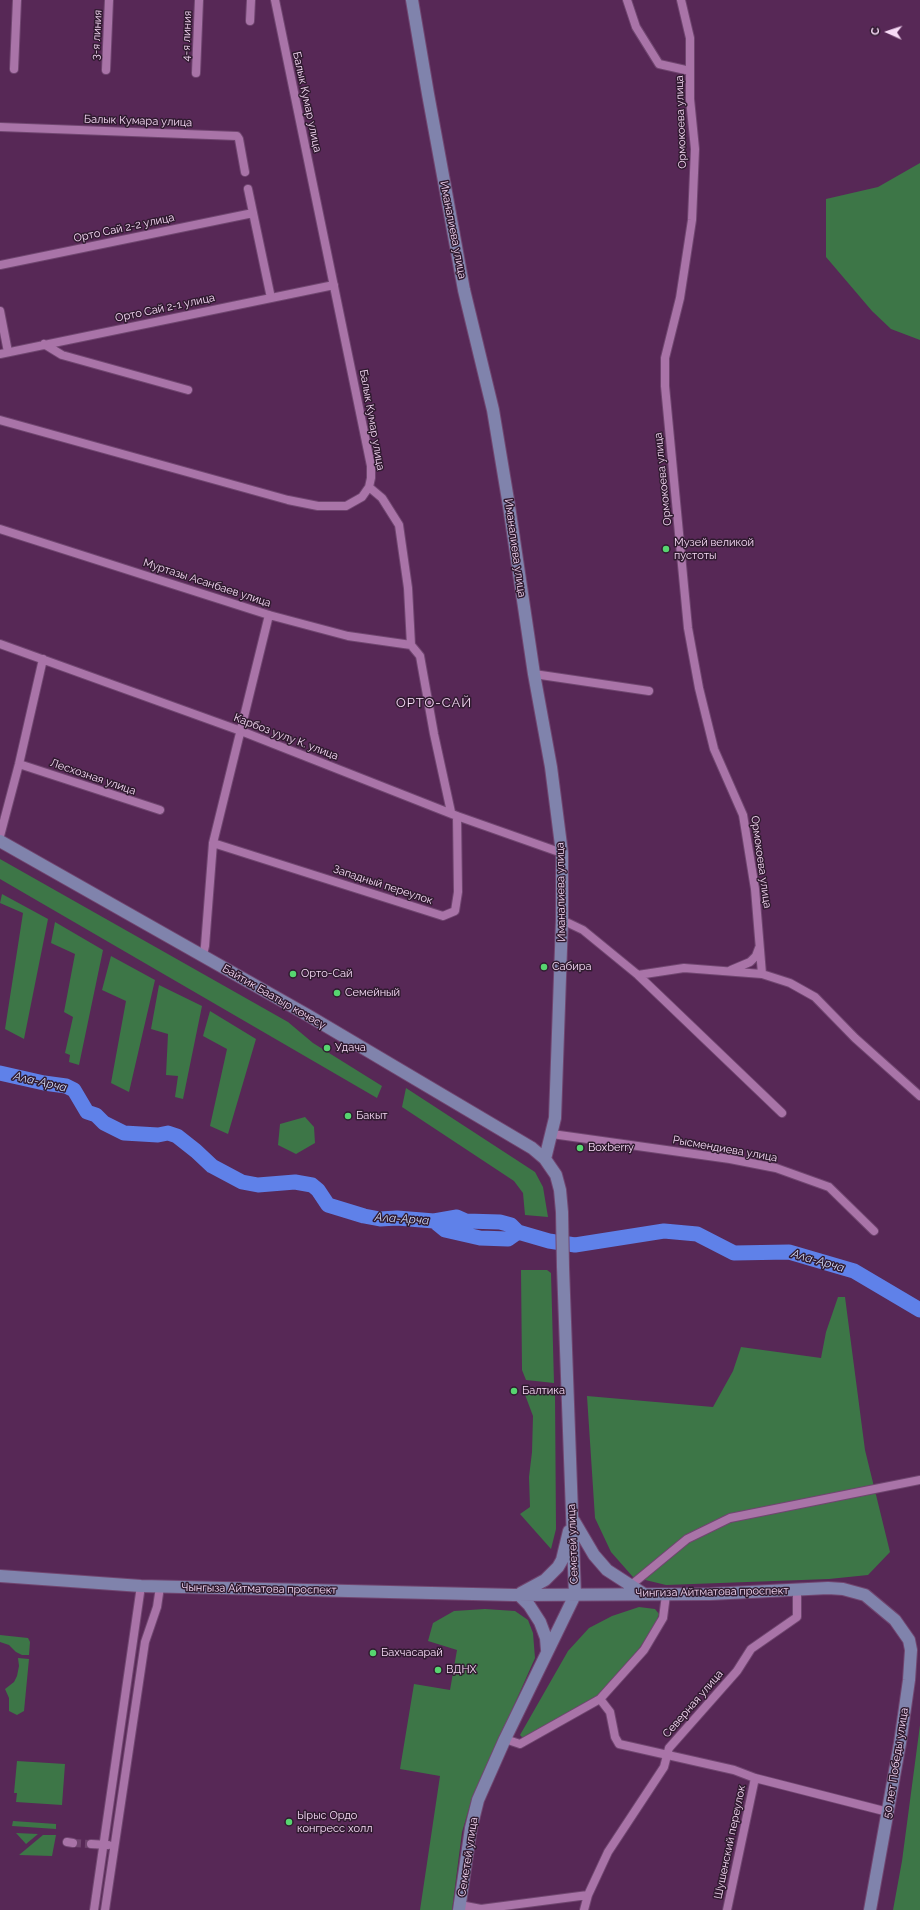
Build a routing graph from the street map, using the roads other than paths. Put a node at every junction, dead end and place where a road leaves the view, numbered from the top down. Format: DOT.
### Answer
graph roads {
  1 [pos="18,0"];
  2 [pos="109,0"];
  3 [pos="199,0"];
  4 [pos="251,0"];
  5 [pos="275,0"];
  6 [pos="412,0"];
  7 [pos="627,0"];
  8 [pos="681,0"];
  9 [pos="250,21"];
  10 [pos="14,69"];
  11 [pos="106,70"];
  12 [pos="690,71"];
  13 [pos="196,73"];
  14 [pos="0,127"];
  15 [pos="245,172"];
  16 [pos="248,189"];
  17 [pos="253,213"];
  18 [pos="0,265"];
  19 [pos="334,285"];
  20 [pos="271,298"];
  21 [pos="0,311"];
  22 [pos="44,344"];
  23 [pos="4,353"];
  24 [pos="188,390"];
  25 [pos="0,420"];
  26 [pos="368,487"];
  27 [pos="0,529"];
  28 [pos="269,615"];
  29 [pos="0,644"];
  30 [pos="411,645"];
  31 [pos="43,659"];
  32 [pos="534,674"];
  33 [pos="649,691"];
  34 [pos="241,731"];
  35 [pos="19,764"];
  36 [pos="160,810"];
  37 [pos="454,814"];
  38 [pos="0,836"];
  39 [pos="0,841"];
  40 [pos="213,843"];
  41 [pos="562,853"];
  42 [pos="562,920"];
  43 [pos="759,948"];
  44 [pos="203,955"];
  45 [pos="728,971"];
  46 [pos="762,974"];
  47 [pos="638,975"];
  48 [pos="920,1096"];
  49 [pos="782,1112"];
  50 [pos="552,1134"];
  51 [pos="545,1159"];
  52 [pos="874,1231"];
  53 [pos="920,1480"];
  54 [pos="573,1518"];
  55 [pos="0,1576"];
  56 [pos="141,1586"];
  57 [pos="630,1586"];
  58 [pos="160,1587"];
  59 [pos="796,1590"];
  60 [pos="644,1594"];
  61 [pos="666,1594"];
  62 [pos="518,1595"];
  63 [pos="575,1595"];
  64 [pos="895,1620"];
  65 [pos="134,1641"];
  66 [pos="145,1642"];
  67 [pos="547,1650"];
  68 [pos="600,1699"];
  69 [pos="505,1739"];
  70 [pos="667,1755"];
  71 [pos="755,1778"];
  72 [pos="888,1812"];
  73 [pos="91,1844"];
  74 [pos="105,1845"];
  75 [pos="115,1845"];
  76 [pos="588,1895"];
  77 [pos="460,1908"];
  78 [pos="94,1910"];
  79 [pos="105,1910"];
  80 [pos="584,1910"];
  81 [pos="727,1910"];
  82 [pos="870,1910"];
  1 -- 10 [label="street"];
  2 -- 11 [label="street, 3-я линия"];
  3 -- 13 [label="street, 4-я линия"];
  4 -- 9 [label="street"];
  5 -- 19 [label="street, Балык Кумар улица"];
  6 -- 32 [label="main road, Иманалиева улица"];
  7 -- 12 [label="street"];
  8 -- 12 [label="street, Ормокоева улица"];
  12 -- 43 [label="street, Ормокоева улица"];
  14 -- 15 [label="street, Балык Кумара улица"];
  16 -- 17 [label="street"];
  17 -- 18 [label="street, Орто Сай 2-2 улица"];
  17 -- 20 [label="street"];
  19 -- 20 [label="street, Орто Сай 2-1 улица"];
  19 -- 26 [label="street, Балык Кумар улица"];
  20 -- 22 [label="street, Орто Сай 2-1 улица"];
  21 -- 23 [label="street"];
  22 -- 23 [label="street, Орто Сай 2-1 улица"];
  22 -- 24 [label="street"];
  25 -- 26 [label="street, Балык Кумар улица"];
  26 -- 30 [label="street"];
  27 -- 28 [label="street, Муртазы Асанбаев улица"];
  28 -- 30 [label="street, Муртазы Асанбаев улица"];
  28 -- 34 [label="street"];
  29 -- 31 [label="street, Карбоз уулу К. улица"];
  30 -- 37 [label="street"];
  31 -- 34 [label="street, Карбоз уулу К. улица"];
  31 -- 35 [label="street"];
  32 -- 33 [label="street"];
  32 -- 41 [label="main road, Иманалиева улица"];
  34 -- 37 [label="street, Карбоз уулу К. улица"];
  34 -- 40 [label="street"];
  35 -- 36 [label="street, Лесхозная улица"];
  35 -- 38 [label="street"];
  37 -- 40 [label="street, Западный переулок"];
  37 -- 41 [label="street, Карбоз уулу К. улица"];
  39 -- 44 [label="main road, Байтик Баатыр көчөсү"];
  40 -- 44 [label="street"];
  41 -- 42 [label="main road, Иманалиева улица"];
  42 -- 47 [label="street"];
  42 -- 50 [label="main road, Иманалиева улица"];
  43 -- 45 [label="street"];
  43 -- 46 [label="street, Ормокоева улица"];
  44 -- 51 [label="main road, Байтик Баатыр көчөсү"];
  45 -- 46 [label="street"];
  45 -- 47 [label="street"];
  46 -- 48 [label="street"];
  47 -- 49 [label="street"];
  50 -- 51 [label="main road, Иманалиева улица"];
  50 -- 52 [label="street, Рысмендиева улица"];
  51 -- 54 [label="main road, Семетей улица"];
  53 -- 57 [label="street"];
  54 -- 57 [label="main road"];
  54 -- 62 [label="main road"];
  54 -- 63 [label="main road, Семетей улица"];
  55 -- 56 [label="main road, Чынгыза Айтматова проспект"];
  56 -- 58 [label="main road, Чынгыза Айтматова проспект"];
  56 -- 65 [label="street"];
  57 -- 60 [label="main road"];
  58 -- 62 [label="main road, Чынгыза Айтматова проспект"];
  58 -- 66 [label="street"];
  59 -- 61 [label="main road, Чингиза Айтматова проспект"];
  59 -- 64 [label="main road, Чингиза Айтматова проспект"];
  59 -- 70 [label="street, Северная улица"];
  60 -- 61 [label="main road, Чингиза Айтматова проспект"];
  60 -- 63 [label="main road, Чингиза Айтматова проспект"];
  61 -- 68 [label="street"];
  62 -- 63 [label="main road, Чингиза Айтматова проспект"];
  62 -- 67 [label="main road"];
  63 -- 67 [label="main road, Семетей улица"];
  64 -- 72 [label="main road, 50 лет Победы улица"];
  65 -- 66 [label="street"];
  65 -- 74 [label="street"];
  66 -- 75 [label="street"];
  67 -- 69 [label="main road, Семетей улица"];
  68 -- 69 [label="street"];
  68 -- 70 [label="street"];
  69 -- 77 [label="main road, Семетей улица"];
  70 -- 71 [label="street"];
  70 -- 76 [label="street, Северная улица"];
  71 -- 72 [label="street"];
  71 -- 81 [label="street, Шушенский переулок"];
  72 -- 82 [label="main road, 50 лет Победы улица"];
  73 -- 74 [label="street"];
  74 -- 75 [label="street"];
  74 -- 78 [label="street"];
  75 -- 79 [label="street"];
  76 -- 77 [label="street"];
  76 -- 80 [label="street, Северная улица"];
}
